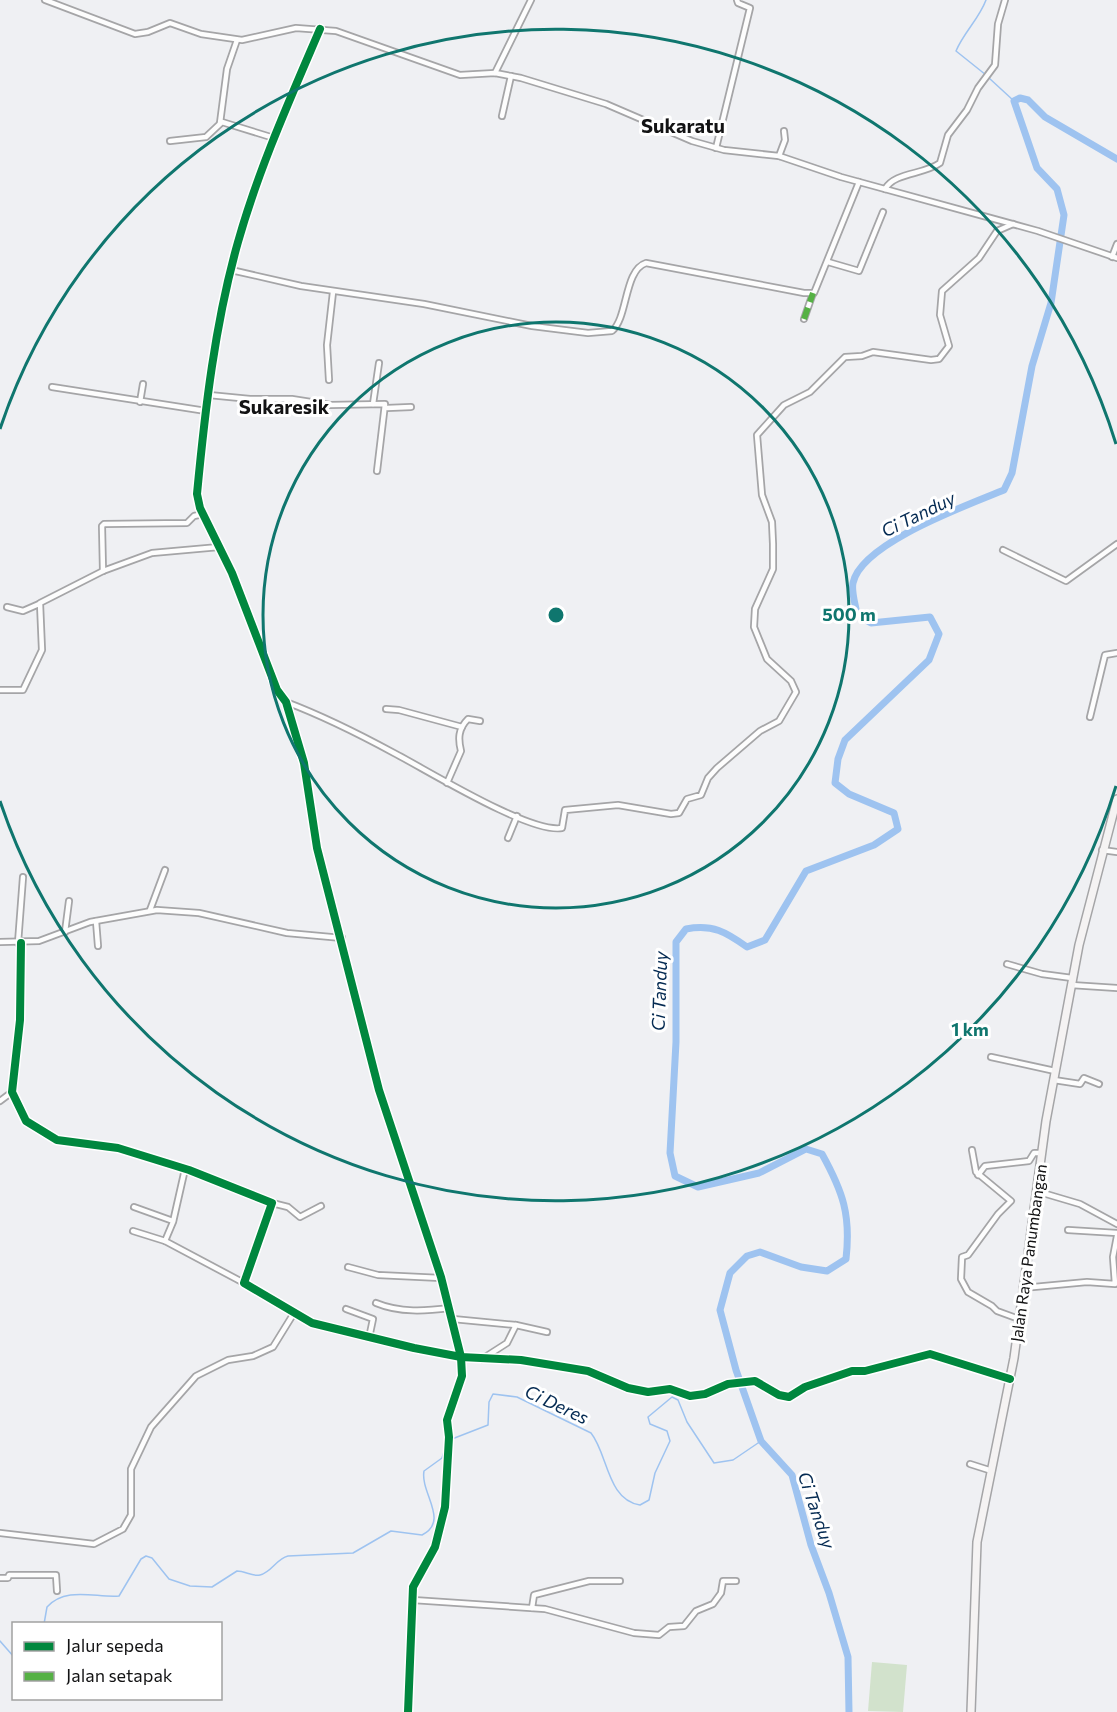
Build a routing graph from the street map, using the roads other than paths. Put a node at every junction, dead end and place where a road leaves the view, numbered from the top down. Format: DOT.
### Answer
graph roads {
  1 [pos="45,0"];
  2 [pos="531,0"];
  3 [pos="737,0"];
  4 [pos="1005,0"];
  5 [pos="320,28"];
  6 [pos="237,40"];
  7 [pos="495,73"];
  8 [pos="511,76"];
  9 [pos="502,116"];
  10 [pos="220,123"];
  11 [pos="784,131"];
  12 [pos="274,138"];
  13 [pos="170,141"];
  14 [pos="716,148"];
  15 [pos="779,156"];
  16 [pos="859,182"];
  17 [pos="885,189"];
  18 [pos="883,212"];
  19 [pos="1013,224"];
  20 [pos="1117,244"];
  21 [pos="1115,257"];
  22 [pos="828,262"];
  23 [pos="231,270"];
  24 [pos="333,292"];
  25 [pos="813,293"];
  26 [pos="804,319"];
  27 [pos="379,363"];
  28 [pos="329,380"];
  29 [pos="143,384"];
  30 [pos="52,387"];
  31 [pos="209,395"];
  32 [pos="140,402"];
  33 [pos="373,404"];
  34 [pos="411,407"];
  35 [pos="387,408"];
  36 [pos="206,411"];
  37 [pos="377,471"];
  38 [pos="203,514"];
  39 [pos="1117,544"];
  40 [pos="219,547"];
  41 [pos="1003,550"];
  42 [pos="103,571"];
  43 [pos="39,604"];
  44 [pos="7,607"];
  45 [pos="1117,653"];
  46 [pos="0,690"];
  47 [pos="286,702"];
  48 [pos="386,709"];
  49 [pos="1090,717"];
  50 [pos="480,721"];
  51 [pos="462,727"];
  52 [pos="447,783"];
  53 [pos="1117,798"];
  54 [pos="517,816"];
  55 [pos="508,838"];
  56 [pos="1102,850"];
  57 [pos="1117,852"];
  58 [pos="165,870"];
  59 [pos="23,877"];
  60 [pos="69,901"];
  61 [pos="150,910"];
  62 [pos="96,921"];
  63 [pos="65,932"];
  64 [pos="342,938"];
  65 [pos="0,942"];
  66 [pos="19,943"];
  67 [pos="98,946"];
  68 [pos="1007,964"];
  69 [pos="1072,982"];
  70 [pos="1117,988"];
  71 [pos="991,1057"];
  72 [pos="1056,1071"];
  73 [pos="1054,1080"];
  74 [pos="1099,1084"];
  75 [pos="12,1092"];
  76 [pos="0,1101"];
  77 [pos="972,1150"];
  78 [pos="1041,1153"];
  79 [pos="185,1169"];
  80 [pos="978,1174"];
  81 [pos="1036,1191"];
  82 [pos="272,1203"];
  83 [pos="321,1206"];
  84 [pos="134,1207"];
  85 [pos="173,1221"];
  86 [pos="1117,1224"];
  87 [pos="1068,1230"];
  88 [pos="134,1231"];
  89 [pos="1117,1234"];
  90 [pos="165,1241"];
  91 [pos="348,1267"];
  92 [pos="441,1278"];
  93 [pos="244,1283"];
  94 [pos="1023,1288"];
  95 [pos="376,1304"];
  96 [pos="450,1308"];
  97 [pos="346,1309"];
  98 [pos="294,1313"];
  99 [pos="453,1319"];
  100 [pos="1019,1319"];
  101 [pos="516,1325"];
  102 [pos="547,1332"];
  103 [pos="369,1338"];
  104 [pos="461,1357"];
  105 [pos="482,1359"];
  106 [pos="1010,1379"];
  107 [pos="970,1464"];
  108 [pos="992,1471"];
  109 [pos="0,1533"];
  110 [pos="0,1578"];
  111 [pos="620,1581"];
  112 [pos="736,1581"];
  113 [pos="57,1591"];
  114 [pos="413,1600"];
  115 [pos="532,1608"];
  116 [pos="408,1712"];
  117 [pos="971,1712"];
  1 -- 6 [label="street"];
  2 -- 7 [label="street"];
  3 -- 14 [label="street"];
  4 -- 17 [label="street"];
  5 -- 6 [label="street"];
  5 -- 7 [label="street"];
  5 -- 12 [label="street"];
  6 -- 10 [label="street"];
  7 -- 8 [label="street"];
  8 -- 9 [label="street"];
  8 -- 14 [label="street"];
  10 -- 12 [label="street"];
  10 -- 13 [label="street"];
  11 -- 15 [label="street"];
  12 -- 23 [label="street"];
  14 -- 15 [label="street"];
  15 -- 16 [label="street"];
  16 -- 17 [label="street"];
  16 -- 22 [label="street"];
  17 -- 19 [label="street"];
  18 -- 22 [label="street"];
  19 -- 21 [label="street"];
  19 -- 54 [label="street"];
  20 -- 21 [label="street"];
  22 -- 25 [label="street"];
  23 -- 24 [label="street"];
  23 -- 31 [label="street"];
  24 -- 25 [label="street"];
  24 -- 28 [label="street"];
  25 -- 26 [label="street"];
  27 -- 33 [label="street"];
  29 -- 32 [label="street"];
  30 -- 32 [label="street"];
  31 -- 33 [label="street"];
  31 -- 36 [label="street"];
  32 -- 36 [label="street"];
  33 -- 35 [label="street"];
  34 -- 35 [label="street"];
  35 -- 37 [label="street"];
  36 -- 38 [label="street"];
  38 -- 40 [label="street"];
  38 -- 42 [label="street"];
  39 -- 41 [label="street"];
  40 -- 42 [label="street"];
  40 -- 47 [label="street"];
  42 -- 43 [label="street"];
  43 -- 44 [label="street"];
  43 -- 46 [label="street"];
  45 -- 49 [label="street"];
  47 -- 52 [label="street"];
  47 -- 64 [label="street"];
  48 -- 51 [label="street"];
  50 -- 51 [label="street"];
  51 -- 52 [label="street"];
  52 -- 54 [label="street"];
  53 -- 56 [label="main road, Jalan Raya Panumbangan"];
  54 -- 55 [label="street"];
  56 -- 57 [label="street"];
  56 -- 69 [label="main road, Jalan Raya Panumbangan"];
  58 -- 61 [label="street"];
  59 -- 66 [label="street"];
  60 -- 63 [label="street"];
  61 -- 62 [label="street"];
  61 -- 64 [label="street"];
  62 -- 63 [label="street"];
  62 -- 67 [label="street"];
  63 -- 66 [label="street"];
  64 -- 92 [label="street"];
  65 -- 66 [label="street"];
  66 -- 75 [label="street"];
  68 -- 69 [label="street"];
  69 -- 70 [label="street"];
  69 -- 72 [label="main road, Jalan Raya Panumbangan"];
  71 -- 72 [label="street"];
  72 -- 73 [label="main road, Jalan Raya Panumbangan"];
  73 -- 74 [label="street"];
  73 -- 78 [label="main road, Jalan Raya Panumbangan"];
  75 -- 76 [label="street"];
  75 -- 79 [label="street"];
  77 -- 80 [label="street"];
  78 -- 80 [label="street"];
  78 -- 81 [label="main road, Jalan Raya Panumbangan"];
  79 -- 82 [label="street"];
  79 -- 85 [label="street"];
  80 -- 100 [label="street"];
  81 -- 86 [label="street"];
  81 -- 94 [label="main road, Jalan Raya Panumbangan"];
  82 -- 83 [label="street"];
  82 -- 93 [label="street"];
  84 -- 85 [label="street"];
  85 -- 90 [label="street"];
  87 -- 89 [label="street"];
  88 -- 90 [label="street"];
  89 -- 94 [label="street"];
  90 -- 93 [label="street"];
  91 -- 92 [label="street"];
  92 -- 96 [label="street"];
  93 -- 98 [label="street"];
  94 -- 100 [label="main road, Jalan Raya Panumbangan"];
  95 -- 96 [label="street"];
  96 -- 99 [label="street"];
  97 -- 103 [label="street"];
  98 -- 103 [label="street"];
  98 -- 109 [label="street"];
  99 -- 101 [label="street"];
  99 -- 104 [label="street"];
  100 -- 106 [label="main road, Jalan Raya Panumbangan"];
  101 -- 102 [label="street"];
  101 -- 105 [label="street"];
  103 -- 104 [label="street"];
  104 -- 105 [label="street"];
  104 -- 114 [label="street"];
  105 -- 106 [label="street"];
  106 -- 108 [label="main road, Jalan Raya Panumbangan"];
  107 -- 108 [label="street"];
  108 -- 117 [label="main road, Jalan Raya Panumbangan"];
  110 -- 113 [label="street"];
  111 -- 115 [label="street"];
  112 -- 115 [label="street"];
  114 -- 115 [label="street"];
  114 -- 116 [label="street"];
}
